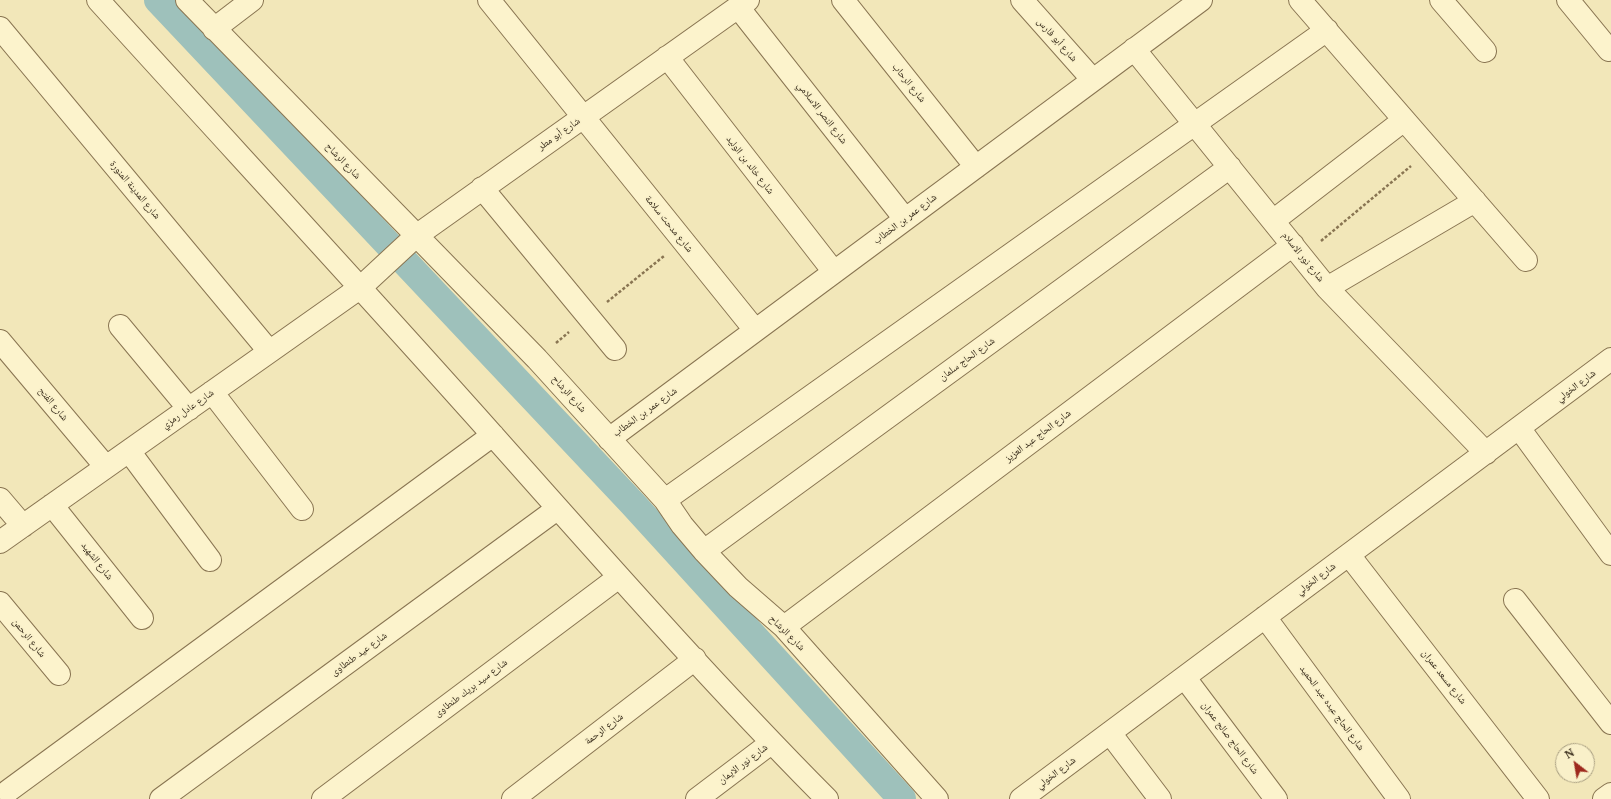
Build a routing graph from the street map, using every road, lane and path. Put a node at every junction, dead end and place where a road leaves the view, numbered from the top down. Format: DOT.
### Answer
graph roads {
  1 [pos="98,0"];
  2 [pos="187,0"];
  3 [pos="252,0"];
  4 [pos="489,0"];
  5 [pos="843,0"];
  6 [pos="1022,0"];
  7 [pos="1201,0"];
  8 [pos="1300,0"];
  9 [pos="1441,0"];
  10 [pos="1568,0"];
  11 [pos="743,3"];
  12 [pos="0,28"];
  13 [pos="214,29"];
  14 [pos="1326,30"];
  15 [pos="1134,49"];
  16 [pos="1485,50"];
  17 [pos="1609,50"];
  18 [pos="667,57"];
  19 [pos="1093,80"];
  20 [pos="583,117"];
  21 [pos="1404,120"];
  22 [pos="1194,123"];
  23 [pos="1430,150"];
  24 [pos="976,166"];
  25 [pos="1230,167"];
  26 [pos="482,188"];
  27 [pos="1475,201"];
  28 [pos="906,219"];
  29 [pos="1273,221"];
  30 [pos="412,240"];
  31 [pos="683,241"];
  32 [pos="1298,251"];
  33 [pos="1526,260"];
  34 [pos="834,272"];
  35 [pos="368,280"];
  36 [pos="1327,288"];
  37 [pos="588,317"];
  38 [pos="120,326"];
  39 [pos="755,330"];
  40 [pos="0,341"];
  41 [pos="615,349"];
  42 [pos="269,351"];
  43 [pos="537,359"];
  44 [pos="1611,359"];
  45 [pos="212,392"];
  46 [pos="188,409"];
  47 [pos="1519,428"];
  48 [pos="493,435"];
  49 [pos="609,439"];
  50 [pos="129,451"];
  51 [pos="1486,453"];
  52 [pos="106,467"];
  53 [pos="0,500"];
  54 [pos="665,500"];
  55 [pos="52,505"];
  56 [pos="302,509"];
  57 [pos="557,509"];
  58 [pos="23,526"];
  59 [pos="0,542"];
  60 [pos="704,551"];
  61 [pos="1349,554"];
  62 [pos="1611,554"];
  63 [pos="210,560"];
  64 [pos="619,577"];
  65 [pos="1515,600"];
  66 [pos="0,603"];
  67 [pos="1265,617"];
  68 [pos="142,618"];
  69 [pos="784,627"];
  70 [pos="695,660"];
  71 [pos="58,674"];
  72 [pos="1184,678"];
  73 [pos="1611,723"];
  74 [pos="1110,733"];
  75 [pos="771,743"];
  76 [pos="8,791"];
  77 [pos="1611,794"];
  78 [pos="161,799"];
  79 [pos="323,799"];
  80 [pos="512,799"];
  81 [pos="697,799"];
  82 [pos="827,799"];
  83 [pos="937,799"];
  84 [pos="1021,799"];
  85 [pos="1160,799"];
  86 [pos="1276,799"];
  87 [pos="1399,799"];
  88 [pos="1538,799"];
  89 [pos="1604,799"];
  1 -- 35 [label="street"];
  2 -- 13 [label="street, شارع الرشاح"];
  3 -- 13 [label="street"];
  4 -- 20 [label="street, شارع مدحت سلامة"];
  5 -- 24 [label="street, شارع الرحاب"];
  6 -- 19 [label="street, شارع أبو فارس"];
  7 -- 15 [label="street, شارع عمر بن الخطاب"];
  8 -- 14 [label="street"];
  9 -- 16 [label="street"];
  10 -- 17 [label="street"];
  11 -- 18 [label="street, شارع أبو مطر"];
  11 -- 28 [label="street, شارع النصر الاسلامي"];
  12 -- 42 [label="street, شارع المدينة المنورة"];
  13 -- 30 [label="street, شارع الرشاح"];
  14 -- 21 [label="street"];
  14 -- 22 [label="street"];
  15 -- 19 [label="street, شارع عمر بن الخطاب"];
  15 -- 22 [label="street, شارع نور الاسلام"];
  18 -- 20 [label="street, شارع أبو مطر"];
  18 -- 34 [label="street, شارع خالد بن الوليد"];
  19 -- 24 [label="street, شارع عمر بن الخطاب"];
  20 -- 26 [label="street, شارع أبو مطر"];
  20 -- 31 [label="street, شارع مدحت سلامة"];
  21 -- 23 [label="street"];
  21 -- 29 [label="street"];
  22 -- 25 [label="street, شارع نور الاسلام"];
  22 -- 54 [label="street"];
  23 -- 27 [label="street"];
  23 -- 32 [label="path"];
  24 -- 28 [label="street, شارع عمر بن الخطاب"];
  25 -- 29 [label="street, شارع نور الاسلام"];
  25 -- 60 [label="street, شارع الحاج سلمان"];
  26 -- 30 [label="street, شارع أبو مطر"];
  26 -- 37 [label="street"];
  27 -- 33 [label="street"];
  27 -- 36 [label="street"];
  28 -- 34 [label="street, شارع عمر بن الخطاب"];
  29 -- 32 [label="street, شارع نور الاسلام"];
  30 -- 35 [label="street, شارع أبو مطر"];
  30 -- 43 [label="street, شارع الرشاح"];
  31 -- 37 [label="path"];
  31 -- 39 [label="street, شارع مدحت سلامة"];
  32 -- 36 [label="street, شارع نور الاسلام"];
  32 -- 69 [label="street, شارع الحاج عبد العزيز"];
  34 -- 39 [label="street, شارع عمر بن الخطاب"];
  35 -- 42 [label="street, شارع عادل رمزي"];
  35 -- 48 [label="street"];
  36 -- 51 [label="street, شارع نور الاسلام"];
  37 -- 41 [label="street"];
  37 -- 43 [label="path"];
  38 -- 46 [label="street"];
  39 -- 49 [label="street, شارع عمر بن الخطاب"];
  40 -- 52 [label="street, شارع الفتح"];
  42 -- 45 [label="street, شارع عادل رمزي"];
  43 -- 49 [label="street, شارع الرشاح"];
  44 -- 47 [label="street, شارع الخولي"];
  45 -- 46 [label="street, شارع عادل رمزي"];
  45 -- 56 [label="street"];
  46 -- 50 [label="street, شارع عادل رمزي"];
  47 -- 51 [label="street, شارع الخولي"];
  47 -- 62 [label="street"];
  48 -- 57 [label="street"];
  48 -- 76 [label="street"];
  49 -- 54 [label="street, شارع الرشاح"];
  50 -- 52 [label="street, شارع عادل رمزي"];
  50 -- 63 [label="street"];
  51 -- 61 [label="street, شارع الخولي"];
  52 -- 55 [label="street, شارع عادل رمزي"];
  53 -- 58 [label="street"];
  54 -- 60 [label="street, شارع الرشاح"];
  55 -- 58 [label="street, شارع عادل رمزي"];
  55 -- 68 [label="street, شارع الشهيد"];
  57 -- 64 [label="street"];
  57 -- 78 [label="street, شارع عيد طنطاوى"];
  58 -- 59 [label="street, شارع عادل رمزي"];
  60 -- 69 [label="street, شارع الرشاح"];
  61 -- 67 [label="street, شارع الخولي"];
  61 -- 88 [label="street, شارع مسعد عمران"];
  64 -- 70 [label="street"];
  64 -- 79 [label="street, شارع سيد بريك طنطاوى"];
  65 -- 73 [label="street"];
  66 -- 71 [label="street, شارع الرحمن"];
  67 -- 72 [label="street, شارع الخولي"];
  67 -- 87 [label="street, شارع الحاج عبده عبد الحميد"];
  69 -- 83 [label="street, شارع الرشاح"];
  70 -- 75 [label="street"];
  70 -- 80 [label="street, شارع الرحمة"];
  72 -- 74 [label="street, شارع الخولي"];
  72 -- 86 [label="street, شارع الحاج صالح عمران"];
  74 -- 84 [label="street, شارع الخولي"];
  74 -- 85 [label="street"];
  75 -- 81 [label="street, شارع نور الايمان"];
  75 -- 82 [label="street"];
  77 -- 89 [label="street"];
}
